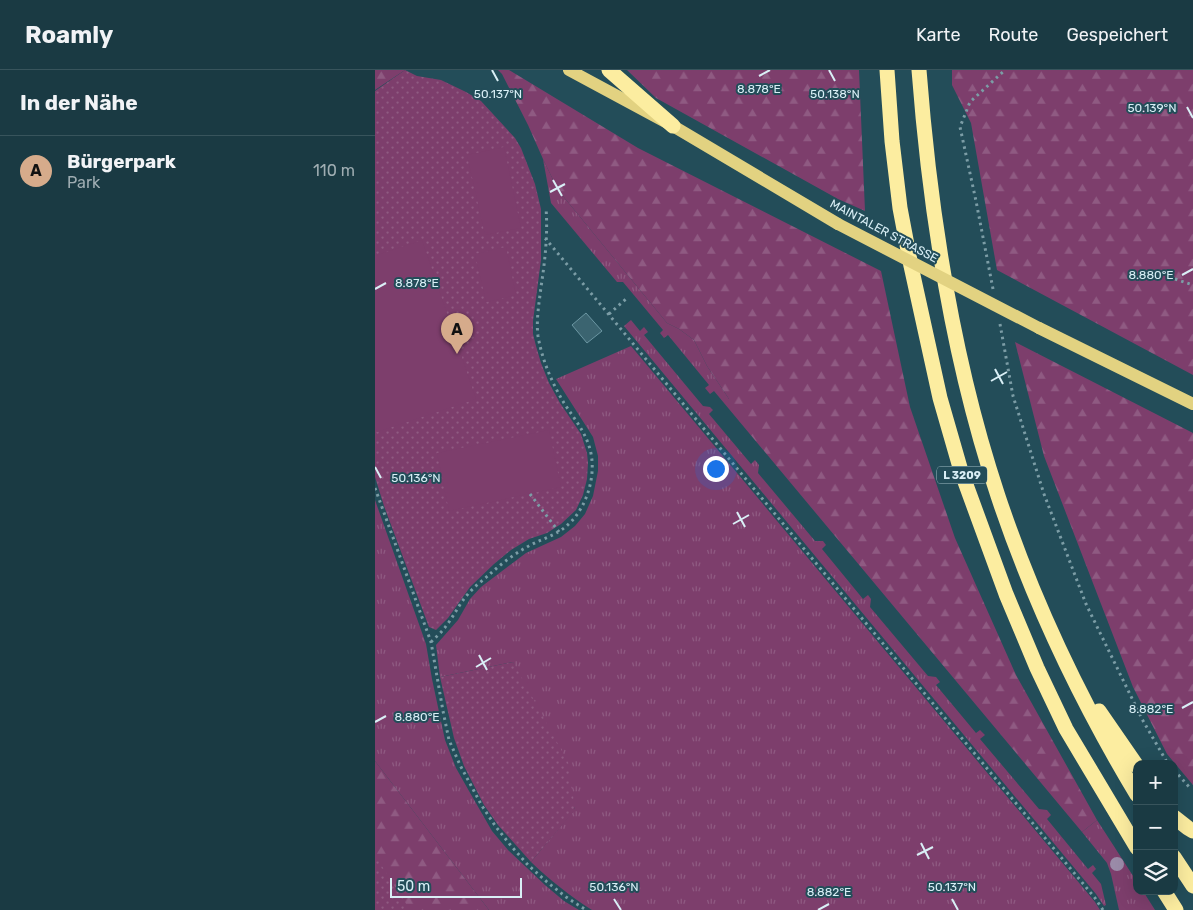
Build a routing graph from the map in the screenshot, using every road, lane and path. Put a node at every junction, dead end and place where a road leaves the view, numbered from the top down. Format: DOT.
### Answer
graph roads {
  1 [pos="569,70"];
  2 [pos="609,70"];
  3 [pos="887,70"];
  4 [pos="919,70"];
  5 [pos="1005,70"];
  6 [pos="673,126"];
  7 [pos="546,208"];
  8 [pos="545,238"];
  9 [pos="1175,279"];
  10 [pos="1193,285"];
  11 [pos="993,289"];
  12 [pos="626,299"];
  13 [pos="609,314"];
  14 [pos="998,318"];
  15 [pos="1193,404"];
  16 [pos="375,488"];
  17 [pos="530,494"];
  18 [pos="559,532"];
  19 [pos="431,642"];
  20 [pos="1064,660"];
  21 [pos="1133,760"];
  22 [pos="1166,760"];
  23 [pos="1178,774"];
  24 [pos="1133,788"];
  25 [pos="1191,789"];
  26 [pos="1178,820"];
  27 [pos="1193,831"];
  28 [pos="1133,841"];
  29 [pos="1178,863"];
  30 [pos="1193,886"];
  31 [pos="1166,895"];
  32 [pos="586,910"];
  33 [pos="1105,910"];
  34 [pos="1176,910"];
  1 -- 6 [label="main road, MAINTALER STRASSE"];
  2 -- 6 [label="highway"];
  3 -- 28 [label="highway, L 3209"];
  4 -- 20 [label="highway, L 3209"];
  5 -- 11 [label="path"];
  6 -- 15 [label="main road, MAINTALER STRASSE, bridge"];
  7 -- 8 [label="path"];
  8 -- 13 [label="path"];
  8 -- 18 [label="path"];
  9 -- 10 [label="path"];
  12 -- 13 [label="path"];
  13 -- 33 [label="path"];
  14 -- 22 [label="path"];
  16 -- 19 [label="path"];
  17 -- 18 [label="path"];
  18 -- 19 [label="path"];
  19 -- 32 [label="path"];
  20 -- 21 [label="highway"];
  20 -- 24 [label="highway, L 3209"];
  23 -- 25 [label="path"];
  26 -- 27 [label="highway"];
  29 -- 30 [label="highway"];
  31 -- 34 [label="highway"];
}
